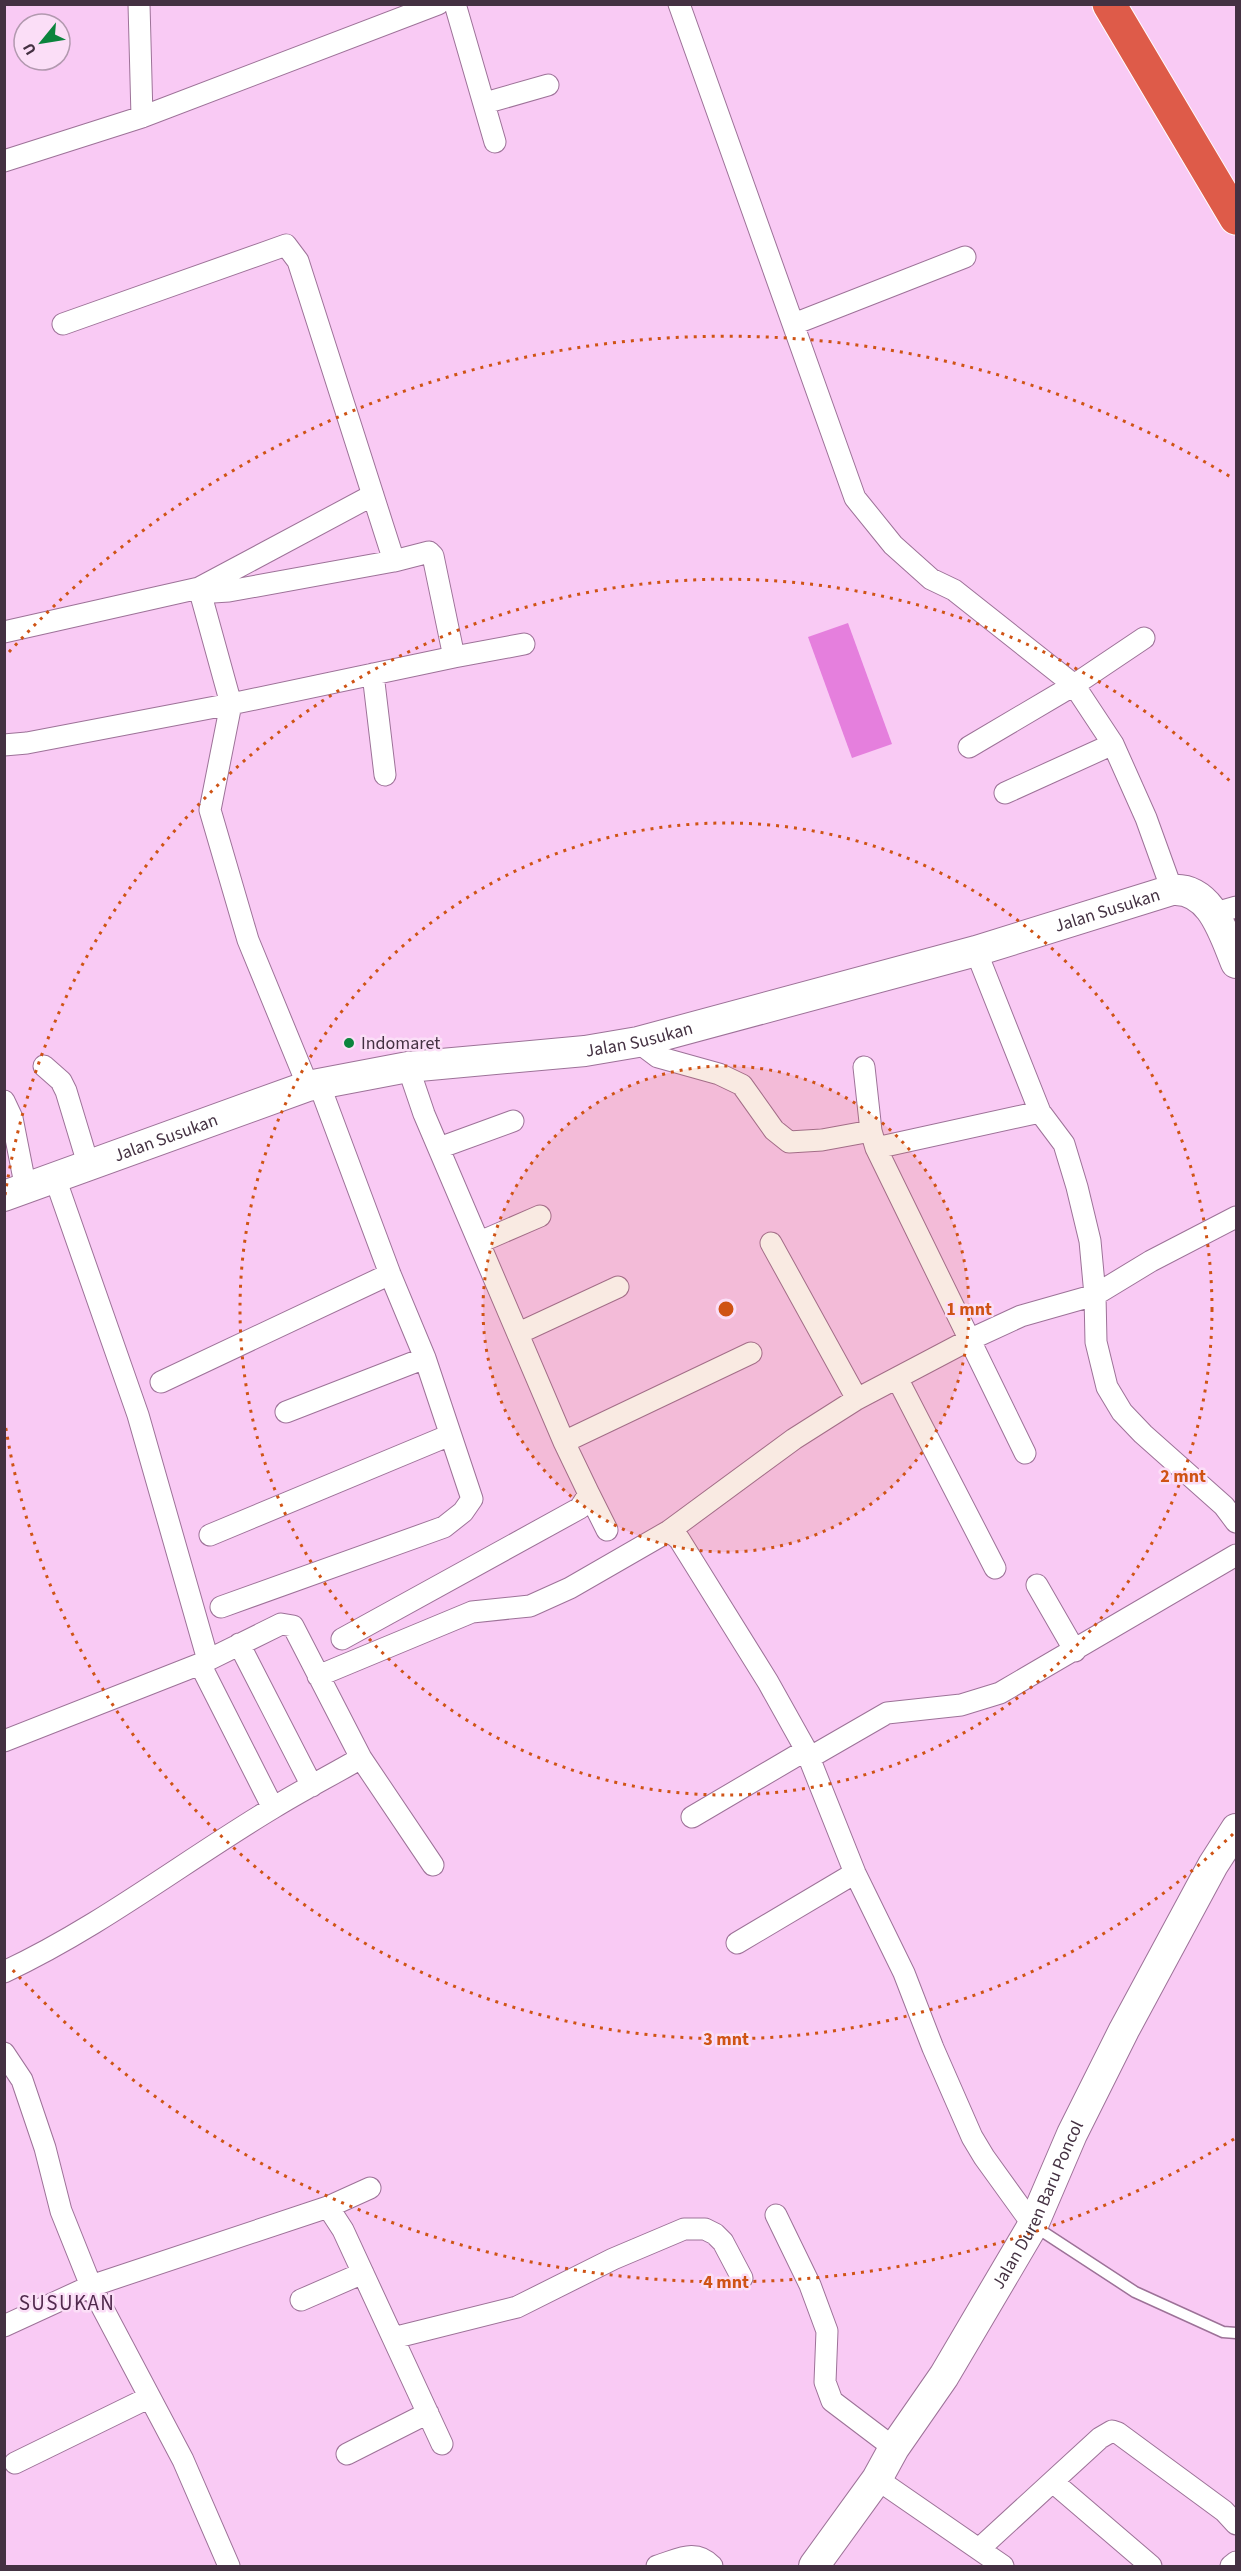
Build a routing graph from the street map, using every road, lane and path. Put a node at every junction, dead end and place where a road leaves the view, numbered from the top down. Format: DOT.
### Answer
graph roads {
  1 [pos="139,4"];
  2 [pos="438,4"];
  3 [pos="455,4"];
  4 [pos="679,4"];
  5 [pos="1109,4"];
  6 [pos="548,85"];
  7 [pos="485,103"];
  8 [pos="141,117"];
  9 [pos="495,142"];
  10 [pos="4,161"];
  11 [pos="1236,218"];
  12 [pos="965,257"];
  13 [pos="63,324"];
  14 [pos="794,324"];
  15 [pos="373,495"];
  16 [pos="394,561"];
  17 [pos="199,588"];
  18 [pos="4,633"];
  19 [pos="1143,638"];
  20 [pos="524,644"];
  21 [pos="454,657"];
  22 [pos="373,674"];
  23 [pos="1074,685"];
  24 [pos="231,704"];
  25 [pos="1113,744"];
  26 [pos="4,745"];
  27 [pos="969,747"];
  28 [pos="385,775"];
  29 [pos="1005,793"];
  30 [pos="1172,890"];
  31 [pos="1226,910"];
  32 [pos="976,951"];
  33 [pos="1236,963"];
  34 [pos="638,1042"];
  35 [pos="44,1066"];
  36 [pos="408,1067"];
  37 [pos="864,1067"];
  38 [pos="313,1085"];
  39 [pos="4,1101"];
  40 [pos="1040,1112"];
  41 [pos="513,1121"];
  42 [pos="873,1139"];
  43 [pos="440,1148"];
  44 [pos="89,1167"];
  45 [pos="55,1178"];
  46 [pos="15,1192"];
  47 [pos="540,1216"];
  48 [pos="1236,1218"];
  49 [pos="480,1242"];
  50 [pos="771,1243"];
  51 [pos="390,1274"];
  52 [pos="618,1287"];
  53 [pos="1095,1295"];
  54 [pos="519,1333"];
  55 [pos="969,1340"];
  56 [pos="751,1353"];
  57 [pos="425,1358"];
  58 [pos="897,1378"];
  59 [pos="161,1382"];
  60 [pos="857,1399"];
  61 [pos="286,1413"];
  62 [pos="450,1435"];
  63 [pos="564,1442"];
  64 [pos="1025,1453"];
  65 [pos="589,1494"];
  66 [pos="1236,1522"];
  67 [pos="607,1530"];
  68 [pos="669,1531"];
  69 [pos="210,1535"];
  70 [pos="1236,1555"];
  71 [pos="995,1568"];
  72 [pos="1037,1585"];
  73 [pos="221,1606"];
  74 [pos="342,1639"];
  75 [pos="239,1644"];
  76 [pos="1075,1651"];
  77 [pos="204,1662"];
  78 [pos="318,1676"];
  79 [pos="4,1741"];
  80 [pos="808,1754"];
  81 [pos="361,1758"];
  82 [pos="312,1786"];
  83 [pos="273,1808"];
  84 [pos="692,1817"];
  85 [pos="1236,1829"];
  86 [pos="433,1865"];
  87 [pos="855,1873"];
  88 [pos="737,1943"];
  89 [pos="4,1972"];
  90 [pos="4,2053"];
  91 [pos="370,2188"];
  92 [pos="328,2207"];
  93 [pos="776,2215"];
  94 [pos="1033,2225"];
  95 [pos="363,2273"];
  96 [pos="742,2278"];
  97 [pos="91,2286"];
  98 [pos="301,2300"];
  99 [pos="4,2326"];
  100 [pos="1236,2333"];
  101 [pos="393,2338"];
  102 [pos="148,2398"];
  103 [pos="428,2413"];
  104 [pos="442,2444"];
  105 [pos="894,2448"];
  106 [pos="347,2454"];
  107 [pos="15,2463"];
  108 [pos="877,2478"];
  109 [pos="1053,2482"];
  110 [pos="1236,2524"];
  111 [pos="980,2549"];
  112 [pos="1236,2562"];
  113 [pos="229,2566"];
  114 [pos="657,2566"];
  115 [pos="712,2566"];
  116 [pos="814,2566"];
  117 [pos="1003,2566"];
  118 [pos="1150,2566"];
  119 [pos="1231,2566"];
  1 -- 8 [label="street"];
  2 -- 8 [label="street"];
  3 -- 7 [label="street"];
  4 -- 14 [label="street"];
  5 -- 11 [label="highway"];
  6 -- 7 [label="street"];
  7 -- 9 [label="street"];
  8 -- 10 [label="street"];
  12 -- 14 [label="street"];
  13 -- 15 [label="street"];
  14 -- 23 [label="street"];
  15 -- 16 [label="street"];
  15 -- 17 [label="street"];
  16 -- 17 [label="street"];
  16 -- 21 [label="street"];
  17 -- 18 [label="street"];
  17 -- 24 [label="street"];
  19 -- 23 [label="street"];
  20 -- 21 [label="street"];
  21 -- 22 [label="street"];
  22 -- 24 [label="street"];
  22 -- 28 [label="street"];
  23 -- 25 [label="street"];
  23 -- 27 [label="street"];
  24 -- 26 [label="street"];
  24 -- 38 [label="street"];
  25 -- 29 [label="street"];
  25 -- 30 [label="street"];
  30 -- 31 [label="street, Jalan Susukan"];
  30 -- 32 [label="street, Jalan Susukan"];
  31 -- 33 [label="street, Jalan Susukan"];
  32 -- 34 [label="street, Jalan Susukan"];
  32 -- 40 [label="street"];
  34 -- 36 [label="street, Jalan Susukan"];
  34 -- 42 [label="street"];
  35 -- 44 [label="street"];
  36 -- 38 [label="street, Jalan Susukan"];
  36 -- 43 [label="street"];
  37 -- 42 [label="street"];
  38 -- 44 [label="street, Jalan Susukan"];
  38 -- 51 [label="street"];
  39 -- 46 [label="street"];
  40 -- 42 [label="street"];
  40 -- 53 [label="street"];
  41 -- 43 [label="street"];
  42 -- 55 [label="street"];
  43 -- 49 [label="street"];
  44 -- 45 [label="street, Jalan Susukan"];
  45 -- 46 [label="street, Jalan Susukan"];
  45 -- 77 [label="street"];
  47 -- 49 [label="street"];
  48 -- 53 [label="street"];
  49 -- 54 [label="street"];
  50 -- 60 [label="street"];
  51 -- 57 [label="street"];
  51 -- 59 [label="street"];
  52 -- 54 [label="street"];
  53 -- 55 [label="street"];
  53 -- 66 [label="street"];
  54 -- 63 [label="street"];
  55 -- 58 [label="street"];
  55 -- 64 [label="street"];
  56 -- 63 [label="street"];
  57 -- 61 [label="street"];
  57 -- 62 [label="street"];
  58 -- 60 [label="street"];
  58 -- 71 [label="street"];
  60 -- 68 [label="street"];
  62 -- 69 [label="street"];
  62 -- 73 [label="street"];
  63 -- 65 [label="street"];
  65 -- 67 [label="street"];
  65 -- 74 [label="street"];
  68 -- 78 [label="street"];
  68 -- 80 [label="street"];
  70 -- 76 [label="street"];
  72 -- 76 [label="street"];
  75 -- 77 [label="street"];
  75 -- 78 [label="street"];
  75 -- 82 [label="street"];
  76 -- 80 [label="street"];
  77 -- 79 [label="street"];
  77 -- 83 [label="street"];
  78 -- 81 [label="street"];
  80 -- 84 [label="street"];
  80 -- 87 [label="street"];
  81 -- 82 [label="street"];
  81 -- 86 [label="street"];
  82 -- 83 [label="street"];
  83 -- 89 [label="street"];
  85 -- 94 [label="street, Jalan Duren Baru Poncol"];
  87 -- 88 [label="street"];
  87 -- 94 [label="street"];
  90 -- 97 [label="street"];
  91 -- 92 [label="street"];
  92 -- 95 [label="street"];
  92 -- 97 [label="street"];
  93 -- 105 [label="street"];
  94 -- 100 [label="lane"];
  94 -- 105 [label="street, Jalan Duren Baru Poncol"];
  95 -- 98 [label="street"];
  95 -- 101 [label="street"];
  96 -- 101 [label="street"];
  97 -- 99 [label="street"];
  97 -- 102 [label="street"];
  101 -- 103 [label="street"];
  102 -- 107 [label="street"];
  102 -- 113 [label="street"];
  103 -- 104 [label="street"];
  103 -- 106 [label="street"];
  105 -- 108 [label="street, Jalan Duren Baru Poncol"];
  108 -- 111 [label="street"];
  108 -- 116 [label="street, Jalan Duren Baru Poncol"];
  109 -- 110 [label="street"];
  109 -- 111 [label="street"];
  109 -- 118 [label="street"];
  111 -- 117 [label="street"];
  112 -- 119 [label="street"];
  114 -- 115 [label="street"];
}
